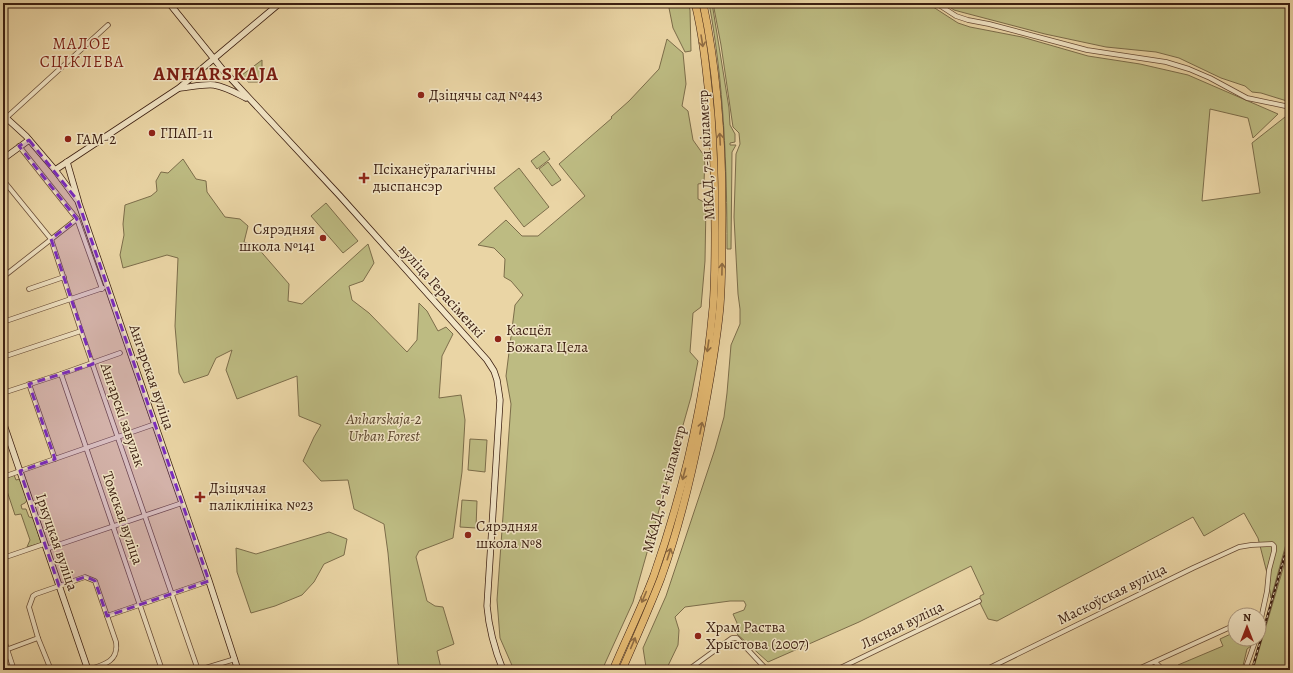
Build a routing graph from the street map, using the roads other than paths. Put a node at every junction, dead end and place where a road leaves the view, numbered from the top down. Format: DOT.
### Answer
graph roads {
  1 [pos="169,3"];
  2 [pos="280,3"];
  3 [pos="696,3"];
  4 [pos="703,3"];
  5 [pos="936,3"];
  6 [pos="108,25"];
  7 [pos="214,59"];
  8 [pos="179,88"];
  9 [pos="251,100"];
  10 [pos="1290,107"];
  11 [pos="5,117"];
  12 [pos="29,140"];
  13 [pos="19,146"];
  14 [pos="3,159"];
  15 [pos="67,162"];
  16 [pos="55,170"];
  17 [pos="3,180"];
  18 [pos="78,201"];
  19 [pos="77,219"];
  20 [pos="51,239"];
  21 [pos="3,276"];
  22 [pos="64,277"];
  23 [pos="105,288"];
  24 [pos="29,289"];
  25 [pos="71,300"];
  26 [pos="716,307"];
  27 [pos="3,322"];
  28 [pos="81,331"];
  29 [pos="120,353"];
  30 [pos="3,357"];
  31 [pos="93,364"];
  32 [pos="61,374"];
  33 [pos="29,384"];
  34 [pos="3,393"];
  35 [pos="3,422"];
  36 [pos="155,424"];
  37 [pos="118,437"];
  38 [pos="86,448"];
  39 [pos="55,459"];
  40 [pos="20,471"];
  41 [pos="3,477"];
  42 [pos="182,503"];
  43 [pos="145,516"];
  44 [pos="113,526"];
  45 [pos="45,547"];
  46 [pos="3,558"];
  47 [pos="209,581"];
  48 [pos="59,586"];
  49 [pos="172,593"];
  50 [pos="979,601"];
  51 [pos="139,604"];
  52 [pos="1263,607"];
  53 [pos="107,616"];
  54 [pos="1227,629"];
  55 [pos="3,637"];
  56 [pos="38,638"];
  57 [pos="1253,647"];
  58 [pos="5,650"];
  59 [pos="235,659"];
  60 [pos="1155,662"];
  61 [pos="14,670"];
  62 [pos="51,670"];
  63 [pos="87,670"];
  64 [pos="162,670"];
  65 [pos="198,670"];
  66 [pos="238,670"];
  67 [pos="503,670"];
  68 [pos="613,670"];
  69 [pos="622,670"];
  70 [pos="688,670"];
  71 [pos="767,670"];
  72 [pos="836,670"];
  73 [pos="985,670"];
  74 [pos="1136,670"];
  75 [pos="1163,670"];
  76 [pos="1245,670"];
  1 -- 7 [label="street, вуліца Герасіменкі"];
  2 -- 7 [label="street"];
  3 -- 26 [label="highway, МКАД, 7-ы кіламетр, one-way"];
  26 -- 4 [label="highway, МКАД, 7-ы кіламетр, one-way"];
  5 -- 10 [label="street"];
  6 -- 11 [label="street"];
  7 -- 8 [label="street"];
  7 -- 9 [label="street, вуліца Герасіменкі"];
  8 -- 9 [label="street"];
  8 -- 15 [label="street"];
  9 -- 67 [label="street, вуліца Герасіменкі"];
  11 -- 12 [label="street, Ангарская вуліца"];
  12 -- 13 [label="street"];
  12 -- 16 [label="street, Ангарская вуліца"];
  13 -- 14 [label="street"];
  13 -- 19 [label="street"];
  15 -- 16 [label="street"];
  15 -- 18 [label="street"];
  16 -- 18 [label="street, Ангарская вуліца"];
  17 -- 20 [label="street, Ангарскі завулак"];
  18 -- 23 [label="street, Ангарская вуліца"];
  19 -- 20 [label="street"];
  19 -- 23 [label="street"];
  20 -- 21 [label="street"];
  20 -- 22 [label="street, Ангарскі завулак"];
  22 -- 24 [label="street"];
  22 -- 25 [label="street, Ангарскі завулак"];
  23 -- 25 [label="street"];
  23 -- 36 [label="street, Ангарская вуліца"];
  25 -- 27 [label="street"];
  25 -- 28 [label="street, Ангарскі завулак"];
  26 -- 68 [label="highway, МКАД, 8-ы кіламетр, one-way"];
  69 -- 26 [label="highway, МКАД, 8-ы кіламетр, one-way"];
  28 -- 30 [label="street"];
  28 -- 31 [label="street, Ангарскі завулак"];
  29 -- 31 [label="street"];
  31 -- 32 [label="street"];
  31 -- 37 [label="street, Ангарскі завулак"];
  32 -- 33 [label="street"];
  32 -- 38 [label="street, Томская вуліца"];
  33 -- 34 [label="street"];
  33 -- 39 [label="street"];
  35 -- 40 [label="street, Іркуцкая вуліца"];
  36 -- 37 [label="street"];
  36 -- 42 [label="street, Ангарская вуліца"];
  37 -- 38 [label="street"];
  37 -- 43 [label="street, Ангарскі завулак"];
  38 -- 39 [label="street"];
  38 -- 44 [label="street, Томская вуліца"];
  39 -- 40 [label="street"];
  40 -- 41 [label="street"];
  40 -- 45 [label="street, Іркуцкая вуліца"];
  42 -- 43 [label="street"];
  42 -- 47 [label="street, Ангарская вуліца"];
  43 -- 44 [label="street"];
  43 -- 49 [label="street, Ангарскі завулак"];
  44 -- 45 [label="street"];
  44 -- 51 [label="street, Томская вуліца"];
  45 -- 46 [label="street"];
  45 -- 48 [label="street, Іркуцкая вуліца"];
  47 -- 49 [label="street"];
  47 -- 59 [label="street, Ангарская вуліца"];
  48 -- 53 [label="street"];
  48 -- 56 [label="street"];
  48 -- 63 [label="street, Іркуцкая вуліца"];
  49 -- 51 [label="street"];
  49 -- 65 [label="street, Ангарскі завулак"];
  50 -- 72 [label="street, Лясная вуліца"];
  51 -- 53 [label="street"];
  51 -- 64 [label="street, Томская вуліца"];
  52 -- 73 [label="street, Маскоўская вуліца"];
  53 -- 63 [label="street"];
  54 -- 60 [label="street"];
  55 -- 58 [label="street"];
  56 -- 58 [label="street"];
  56 -- 62 [label="street"];
  57 -- 76 [label="street"];
  58 -- 61 [label="street"];
  59 -- 65 [label="street"];
  59 -- 66 [label="street, Ангарская вуліца"];
  60 -- 74 [label="street"];
  60 -- 75 [label="street"];
  70 -- 71 [label="street"];
}
